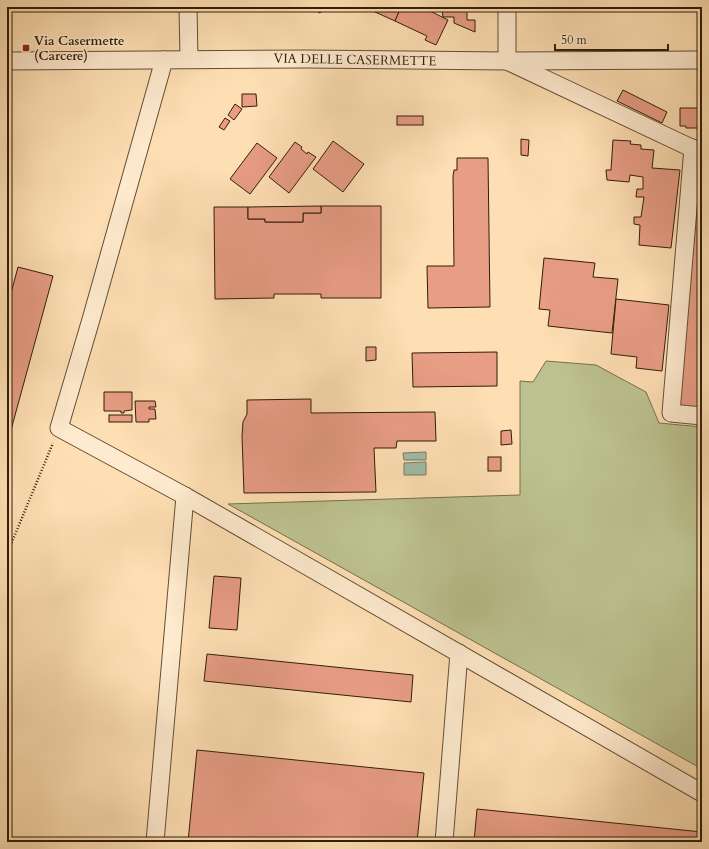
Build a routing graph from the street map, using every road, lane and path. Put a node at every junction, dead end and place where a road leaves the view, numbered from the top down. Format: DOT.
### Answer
graph roads {
  1 [pos="188,7"];
  2 [pos="507,7"];
  3 [pos="189,59"];
  4 [pos="164,60"];
  5 [pos="702,60"];
  6 [pos="7,61"];
  7 [pos="507,61"];
  8 [pos="697,151"];
  9 [pos="702,416"];
  10 [pos="59,428"];
  11 [pos="185,496"];
  12 [pos="7,554"];
  13 [pos="459,653"];
  14 [pos="702,793"];
  15 [pos="155,842"];
  16 [pos="444,842"];
  1 -- 3 [label="street"];
  2 -- 7 [label="street"];
  3 -- 4 [label="street, VIA DELLE CASERMETTE"];
  3 -- 7 [label="street, VIA DELLE CASERMETTE"];
  4 -- 6 [label="street, VIA DELLE CASERMETTE"];
  4 -- 10 [label="street"];
  5 -- 7 [label="street, VIA DELLE CASERMETTE"];
  7 -- 8 [label="street"];
  8 -- 9 [label="street"];
  10 -- 11 [label="street"];
  10 -- 12 [label="path"];
  11 -- 13 [label="street"];
  11 -- 15 [label="street"];
  13 -- 14 [label="street"];
  13 -- 16 [label="street"];
}
